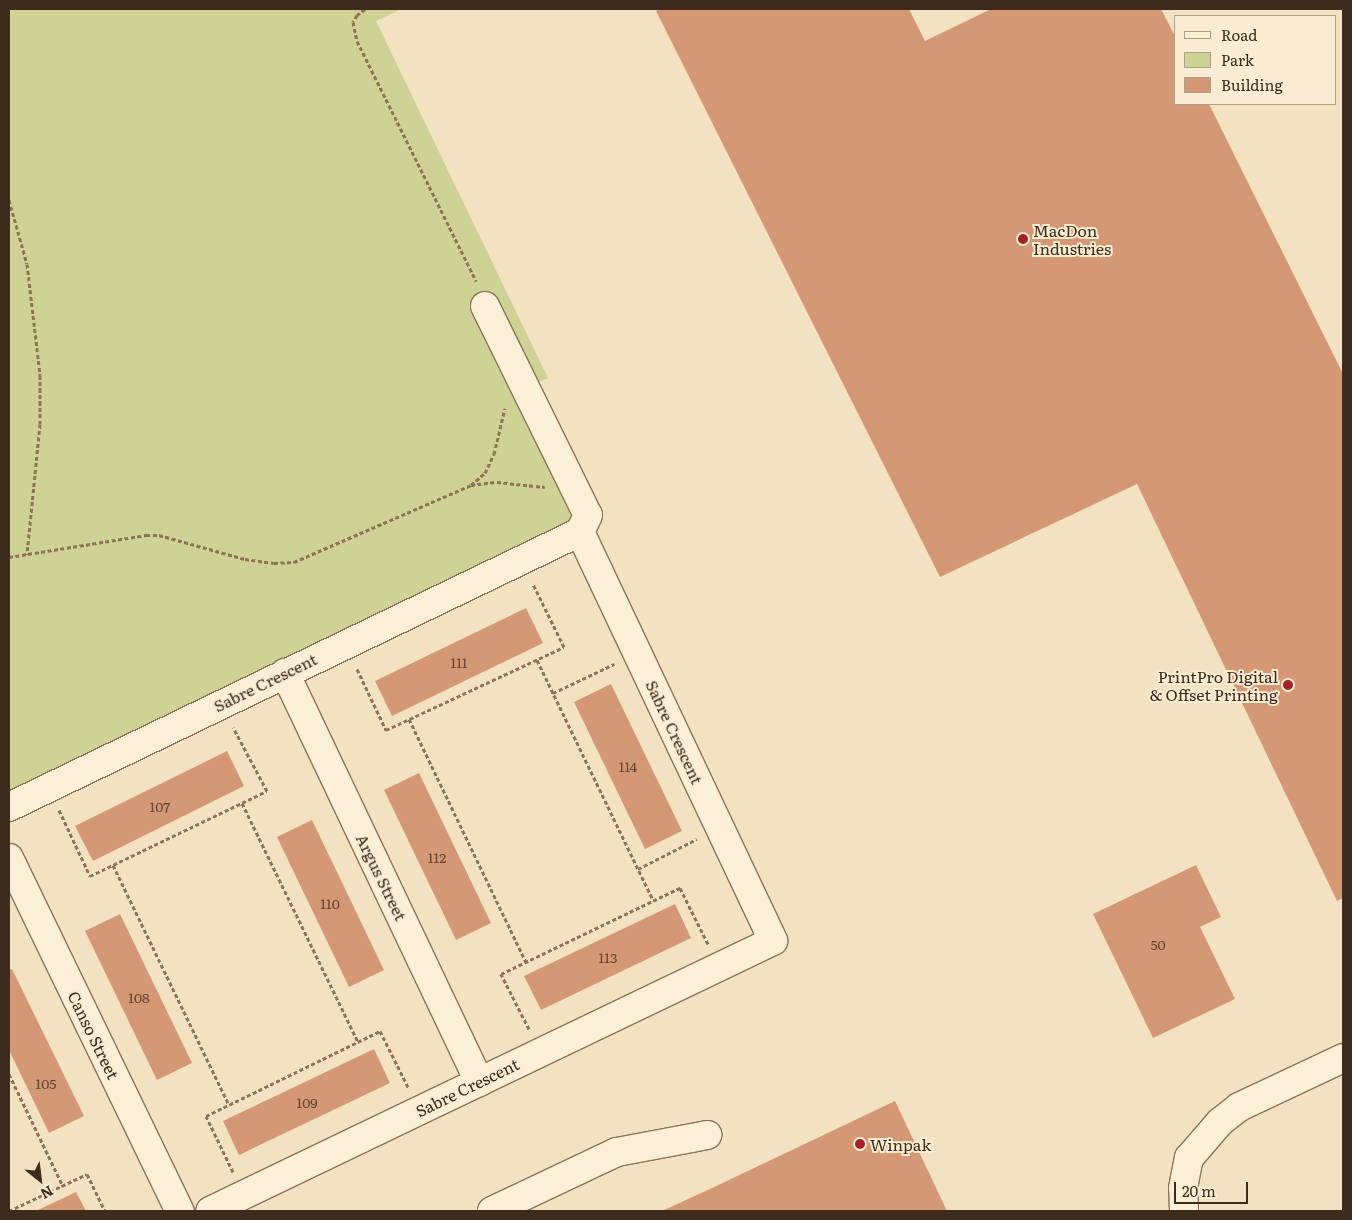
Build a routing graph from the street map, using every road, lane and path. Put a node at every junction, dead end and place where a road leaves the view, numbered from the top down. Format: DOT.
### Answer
graph roads {
  1 [pos="365,9"];
  2 [pos="9,200"];
  3 [pos="485,306"];
  4 [pos="505,404"];
  5 [pos="471,485"];
  6 [pos="575,489"];
  7 [pos="580,532"];
  8 [pos="26,554"];
  9 [pos="9,557"];
  10 [pos="520,559"];
  11 [pos="345,643"];
  12 [pos="638,654"];
  13 [pos="537,660"];
  14 [pos="285,673"];
  15 [pos="553,693"];
  16 [pos="221,703"];
  17 [pos="410,719"];
  18 [pos="48,787"];
  19 [pos="242,803"];
  20 [pos="9,806"];
  21 [pos="720,828"];
  22 [pos="9,858"];
  23 [pos="113,865"];
  24 [pos="638,869"];
  25 [pos="653,900"];
  26 [pos="526,962"];
  27 [pos="719,967"];
  28 [pos="358,1042"];
  29 [pos="541,1052"];
  30 [pos="1343,1058"];
  31 [pos="9,1074"];
  32 [pos="479,1082"];
  33 [pos="229,1105"];
  34 [pos="419,1110"];
  35 [pos="707,1136"];
  36 [pos="63,1186"];
  37 [pos="245,1195"];
  38 [pos="9,1211"];
  39 [pos="105,1211"];
  40 [pos="180,1211"];
  41 [pos="210,1211"];
  42 [pos="492,1211"];
  43 [pos="1184,1211"];
  1 -- 3 [label="path"];
  2 -- 8 [label="path"];
  3 -- 6 [label="street"];
  4 -- 5 [label="path"];
  5 -- 6 [label="path"];
  5 -- 8 [label="path"];
  6 -- 7 [label="street"];
  7 -- 10 [label="street, Sabre Crescent"];
  7 -- 12 [label="street, Sabre Crescent"];
  8 -- 9 [label="path"];
  10 -- 11 [label="street, Sabre Crescent"];
  10 -- 13 [label="path"];
  11 -- 14 [label="street, Sabre Crescent"];
  11 -- 17 [label="path"];
  12 -- 15 [label="path"];
  12 -- 21 [label="street, Sabre Crescent"];
  13 -- 15 [label="path"];
  13 -- 17 [label="path"];
  14 -- 16 [label="street, Sabre Crescent"];
  14 -- 32 [label="street, Argus Street"];
  15 -- 24 [label="path"];
  16 -- 18 [label="street, Sabre Crescent"];
  16 -- 19 [label="path"];
  17 -- 26 [label="path"];
  18 -- 20 [label="street, Sabre Crescent"];
  18 -- 23 [label="path"];
  19 -- 23 [label="path"];
  19 -- 28 [label="path"];
  21 -- 24 [label="path"];
  21 -- 27 [label="street, Sabre Crescent"];
  22 -- 40 [label="street, Canso Street"];
  23 -- 33 [label="path"];
  24 -- 25 [label="path"];
  25 -- 26 [label="path"];
  25 -- 27 [label="path"];
  26 -- 29 [label="path"];
  27 -- 29 [label="street, Sabre Crescent"];
  28 -- 33 [label="path"];
  28 -- 34 [label="path"];
  29 -- 32 [label="street, Sabre Crescent"];
  30 -- 43 [label="street"];
  31 -- 36 [label="path"];
  32 -- 34 [label="street, Sabre Crescent"];
  33 -- 37 [label="path"];
  34 -- 37 [label="street, Sabre Crescent"];
  35 -- 42 [label="street"];
  36 -- 38 [label="path"];
  36 -- 39 [label="path"];
  37 -- 41 [label="street, Sabre Crescent"];
}
